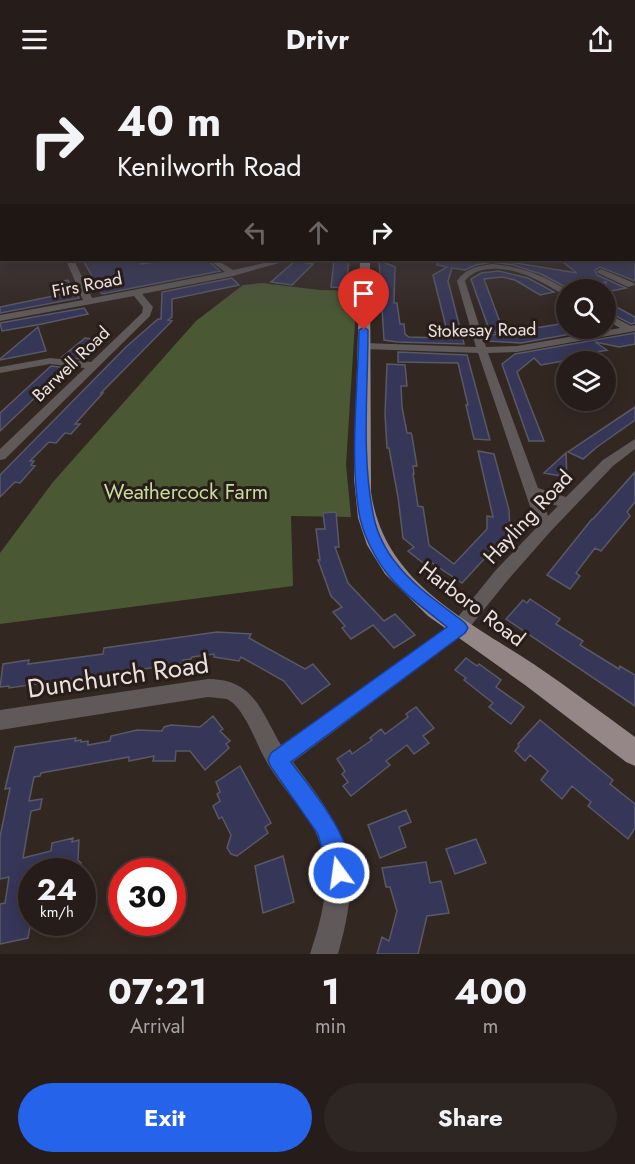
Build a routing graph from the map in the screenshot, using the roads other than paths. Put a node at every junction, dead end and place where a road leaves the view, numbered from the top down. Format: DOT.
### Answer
graph roads {
  1 [pos="70,261"];
  2 [pos="214,261"];
  3 [pos="282,261"];
  4 [pos="365,261"];
  5 [pos="475,261"];
  6 [pos="482,268"];
  7 [pos="601,271"];
  8 [pos="233,274"];
  9 [pos="635,275"];
  10 [pos="617,278"];
  11 [pos="631,285"];
  12 [pos="556,287"];
  13 [pos="137,293"];
  14 [pos="89,302"];
  15 [pos="0,318"];
  16 [pos="616,321"];
  17 [pos="632,329"];
  18 [pos="364,346"];
  19 [pos="482,350"];
  20 [pos="93,365"];
  21 [pos="0,370"];
  22 [pos="635,443"];
  23 [pos="0,456"];
  24 [pos="533,491"];
  25 [pos="570,503"];
  26 [pos="544,528"];
  27 [pos="459,628"];
  28 [pos="0,720"];
  29 [pos="635,753"];
  30 [pos="278,760"];
  31 [pos="324,954"];
  1 -- 14 [label="street"];
  2 -- 8 [label="street"];
  3 -- 8 [label="street, Firs Road"];
  4 -- 18 [label="main road, Harboro Road"];
  5 -- 6 [label="street"];
  6 -- 12 [label="street"];
  6 -- 19 [label="street"];
  7 -- 10 [label="street"];
  8 -- 13 [label="street, Firs Road"];
  9 -- 10 [label="street"];
  10 -- 11 [label="street"];
  13 -- 14 [label="street, Firs Road"];
  13 -- 20 [label="street, Barwell Road"];
  14 -- 15 [label="street, Firs Road"];
  16 -- 17 [label="street"];
  17 -- 19 [label="street, Stokesay Road"];
  18 -- 19 [label="street, Stokesay Road"];
  18 -- 27 [label="main road, Harboro Road"];
  19 -- 24 [label="street"];
  20 -- 21 [label="street"];
  20 -- 23 [label="street, Barwell Road"];
  22 -- 25 [label="street, Hayling Road"];
  24 -- 25 [label="street"];
  24 -- 26 [label="street"];
  25 -- 26 [label="street, Hayling Road"];
  26 -- 27 [label="street, Hayling Road"];
  27 -- 29 [label="main road, Harboro Road"];
  27 -- 30 [label="street, Hayling Road"];
  28 -- 30 [label="street, Dunchurch Road"];
  30 -- 31 [label="street, Dunchurch Road"];
}
